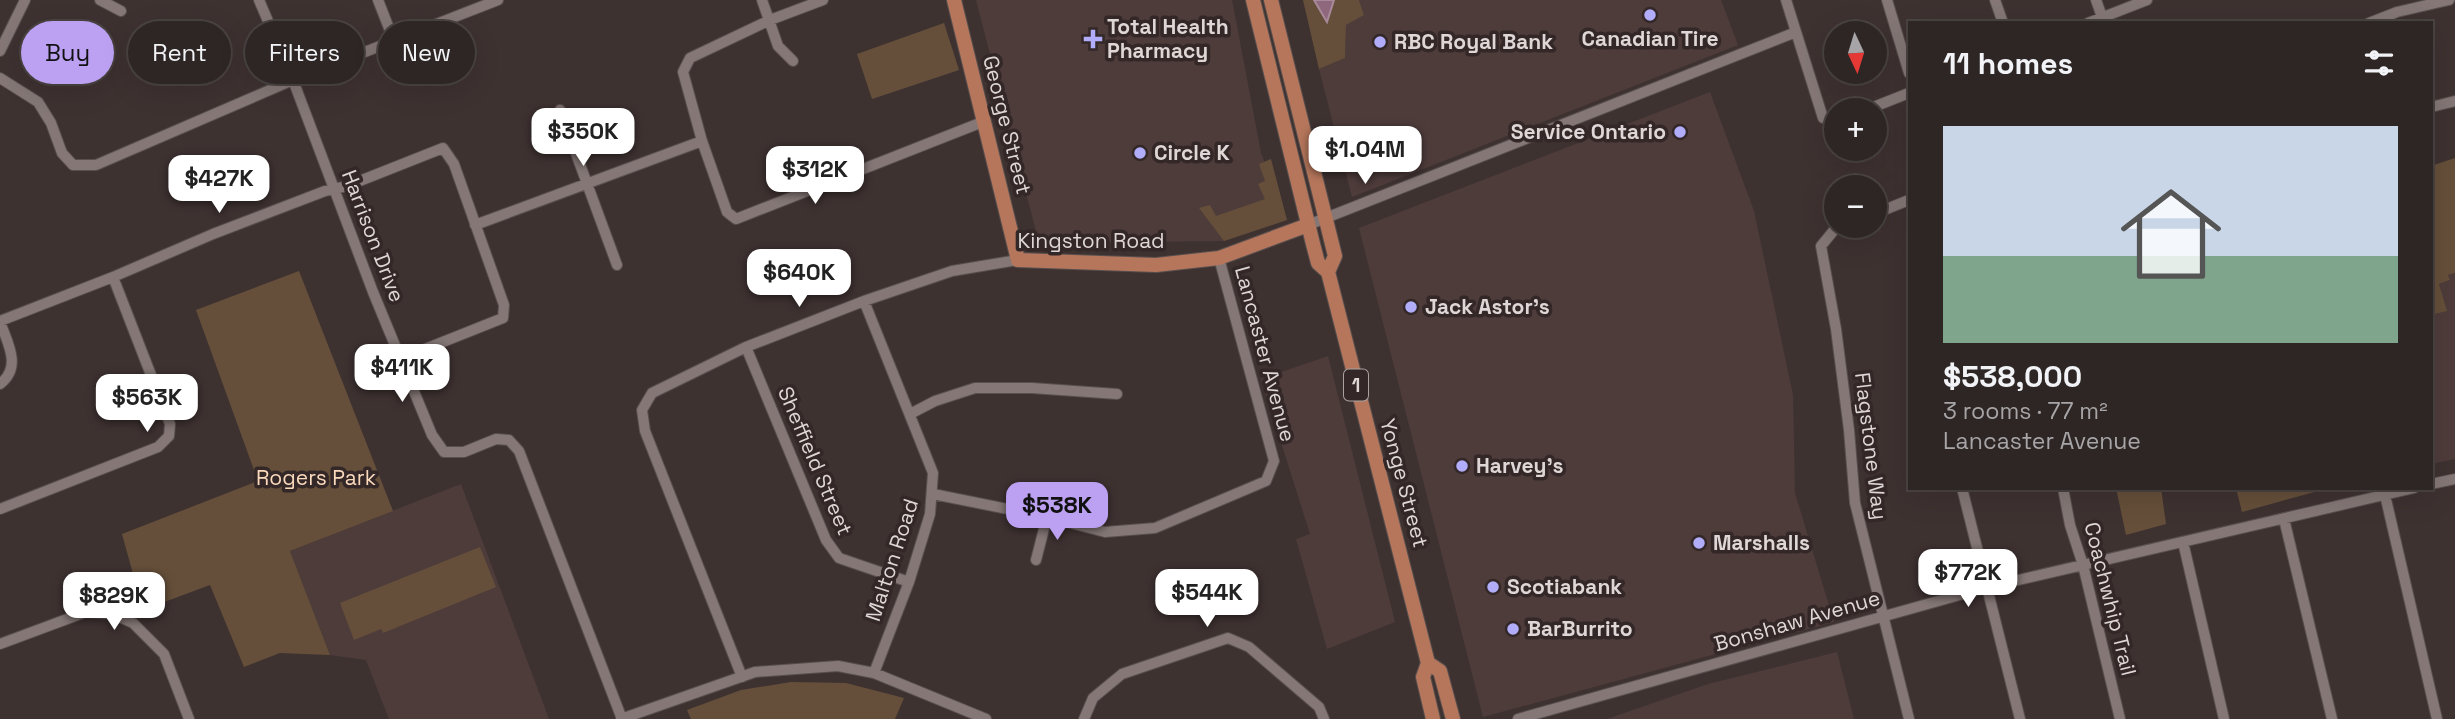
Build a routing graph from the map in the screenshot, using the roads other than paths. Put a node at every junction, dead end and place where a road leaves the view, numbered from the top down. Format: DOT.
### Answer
graph roads {
  1 [pos="25,0"];
  2 [pos="100,0"];
  3 [pos="259,0"];
  4 [pos="378,0"];
  5 [pos="498,0"];
  6 [pos="762,0"];
  7 [pos="823,0"];
  8 [pos="954,0"];
  9 [pos="1253,0"];
  10 [pos="1271,0"];
  11 [pos="1786,0"];
  12 [pos="1887,0"];
  13 [pos="1995,0"];
  14 [pos="2096,0"];
  15 [pos="2147,0"];
  16 [pos="2449,0"];
  17 [pos="121,11"];
  18 [pos="2102,17"];
  19 [pos="770,20"];
  20 [pos="268,21"];
  21 [pos="386,21"];
  22 [pos="445,21"];
  23 [pos="2002,21"];
  24 [pos="2093,21"];
  25 [pos="2374,21"];
  26 [pos="1796,32"];
  27 [pos="0,51"];
  28 [pos="793,61"];
  29 [pos="1908,70"];
  30 [pos="0,78"];
  31 [pos="284,84"];
  32 [pos="295,84"];
  33 [pos="1908,93"];
  34 [pos="2455,101"];
  35 [pos="1887,102"];
  36 [pos="2433,106"];
  37 [pos="560,110"];
  38 [pos="1824,118"];
  39 [pos="985,121"];
  40 [pos="702,141"];
  41 [pos="587,183"];
  42 [pos="335,190"];
  43 [pos="1908,200"];
  44 [pos="1887,209"];
  45 [pos="1325,218"];
  46 [pos="475,225"];
  47 [pos="1308,225"];
  48 [pos="1828,238"];
  49 [pos="1219,258"];
  50 [pos="1018,260"];
  51 [pos="617,265"];
  52 [pos="1328,272"];
  53 [pos="113,277"];
  54 [pos="864,301"];
  55 [pos="0,322"];
  56 [pos="746,347"];
  57 [pos="400,359"];
  58 [pos="0,384"];
  59 [pos="1117,394"];
  60 [pos="910,414"];
  61 [pos="2455,479"];
  62 [pos="2433,484"];
  63 [pos="1963,490"];
  64 [pos="2063,490"];
  65 [pos="2406,490"];
  66 [pos="933,494"];
  67 [pos="2385,495"];
  68 [pos="0,509"];
  69 [pos="1047,517"];
  70 [pos="2284,519"];
  71 [pos="2183,542"];
  72 [pos="1036,560"];
  73 [pos="2083,565"];
  74 [pos="909,582"];
  75 [pos="1988,587"];
  76 [pos="1883,616"];
  77 [pos="0,644"];
  78 [pos="1428,663"];
  79 [pos="874,673"];
  80 [pos="742,677"];
  81 [pos="969,715"];
  82 [pos="189,719"];
  83 [pos="622,719"];
  84 [pos="986,719"];
  85 [pos="1084,719"];
  86 [pos="1324,719"];
  87 [pos="1433,719"];
  88 [pos="1452,719"];
  89 [pos="1518,719"];
  90 [pos="1909,719"];
  91 [pos="2020,719"];
  92 [pos="2120,719"];
  93 [pos="2224,719"];
  94 [pos="2332,719"];
  95 [pos="2437,719"];
  1 -- 27 [label="street"];
  2 -- 17 [label="street"];
  3 -- 20 [label="street, Harrison Drive"];
  4 -- 21 [label="street"];
  5 -- 22 [label="street"];
  6 -- 19 [label="street"];
  7 -- 19 [label="street"];
  8 -- 39 [label="main road, George Street"];
  9 -- 47 [label="main road, Yonge Street / 1"];
  10 -- 45 [label="main road, Yonge Street / 1"];
  11 -- 26 [label="street"];
  12 -- 29 [label="street"];
  13 -- 23 [label="street"];
  14 -- 18 [label="street"];
  15 -- 18 [label="street"];
  16 -- 25 [label="street"];
  18 -- 24 [label="street"];
  19 -- 28 [label="street"];
  19 -- 40 [label="street"];
  26 -- 38 [label="street"];
  26 -- 45 [label="street"];
  30 -- 31 [label="street"];
  32 -- 42 [label="street, Harrison Drive"];
  33 -- 35 [label="street"];
  34 -- 36 [label="street"];
  37 -- 41 [label="street"];
  39 -- 40 [label="street"];
  39 -- 50 [label="main road, George Street"];
  40 -- 41 [label="street"];
  41 -- 46 [label="street"];
  41 -- 51 [label="street"];
  42 -- 46 [label="street"];
  42 -- 53 [label="street"];
  42 -- 57 [label="street, Harrison Drive"];
  43 -- 44 [label="street"];
  45 -- 47 [label="street"];
  45 -- 52 [label="main road, Yonge Street / 1"];
  46 -- 57 [label="street"];
  47 -- 49 [label="main road, Kingston Road"];
  47 -- 52 [label="main road, Yonge Street / 1"];
  48 -- 76 [label="street, Flagstone Way"];
  49 -- 50 [label="main road, Kingston Road"];
  49 -- 69 [label="street, Lancaster Avenue"];
  50 -- 54 [label="street, Kingston Road"];
  52 -- 78 [label="main road, Yonge Street / 1"];
  53 -- 55 [label="street"];
  53 -- 68 [label="street"];
  54 -- 56 [label="street, Kingston Road"];
  54 -- 60 [label="street, Malton Road"];
  55 -- 58 [label="street"];
  56 -- 74 [label="street, Sheffield Street"];
  56 -- 80 [label="street, Kingston Road"];
  57 -- 83 [label="street, Harrison Drive"];
  59 -- 60 [label="street"];
  60 -- 66 [label="street, Malton Road"];
  61 -- 62 [label="street"];
  63 -- 75 [label="street"];
  64 -- 73 [label="street, Coachwhip Trail"];
  65 -- 67 [label="street, Bonshaw Avenue"];
  66 -- 69 [label="street, Lancaster Avenue"];
  66 -- 74 [label="street, Malton Road"];
  67 -- 70 [label="street, Bonshaw Avenue"];
  67 -- 95 [label="street"];
  69 -- 72 [label="street"];
  70 -- 71 [label="street, Bonshaw Avenue"];
  70 -- 94 [label="street"];
  71 -- 73 [label="street, Bonshaw Avenue"];
  71 -- 93 [label="street"];
  73 -- 75 [label="street, Bonshaw Avenue"];
  73 -- 92 [label="street, Coachwhip Trail"];
  74 -- 79 [label="street, Malton Road"];
  75 -- 76 [label="street, Bonshaw Avenue"];
  75 -- 91 [label="street"];
  76 -- 89 [label="street, Bonshaw Avenue"];
  76 -- 90 [label="street, Flagstone Way"];
  77 -- 82 [label="street"];
  78 -- 87 [label="main road, Yonge Street / 1"];
  78 -- 88 [label="main road, Yonge Street / 1"];
  79 -- 80 [label="street"];
  79 -- 81 [label="street"];
  80 -- 83 [label="street"];
  81 -- 84 [label="street"];
  85 -- 86 [label="street"];
}
